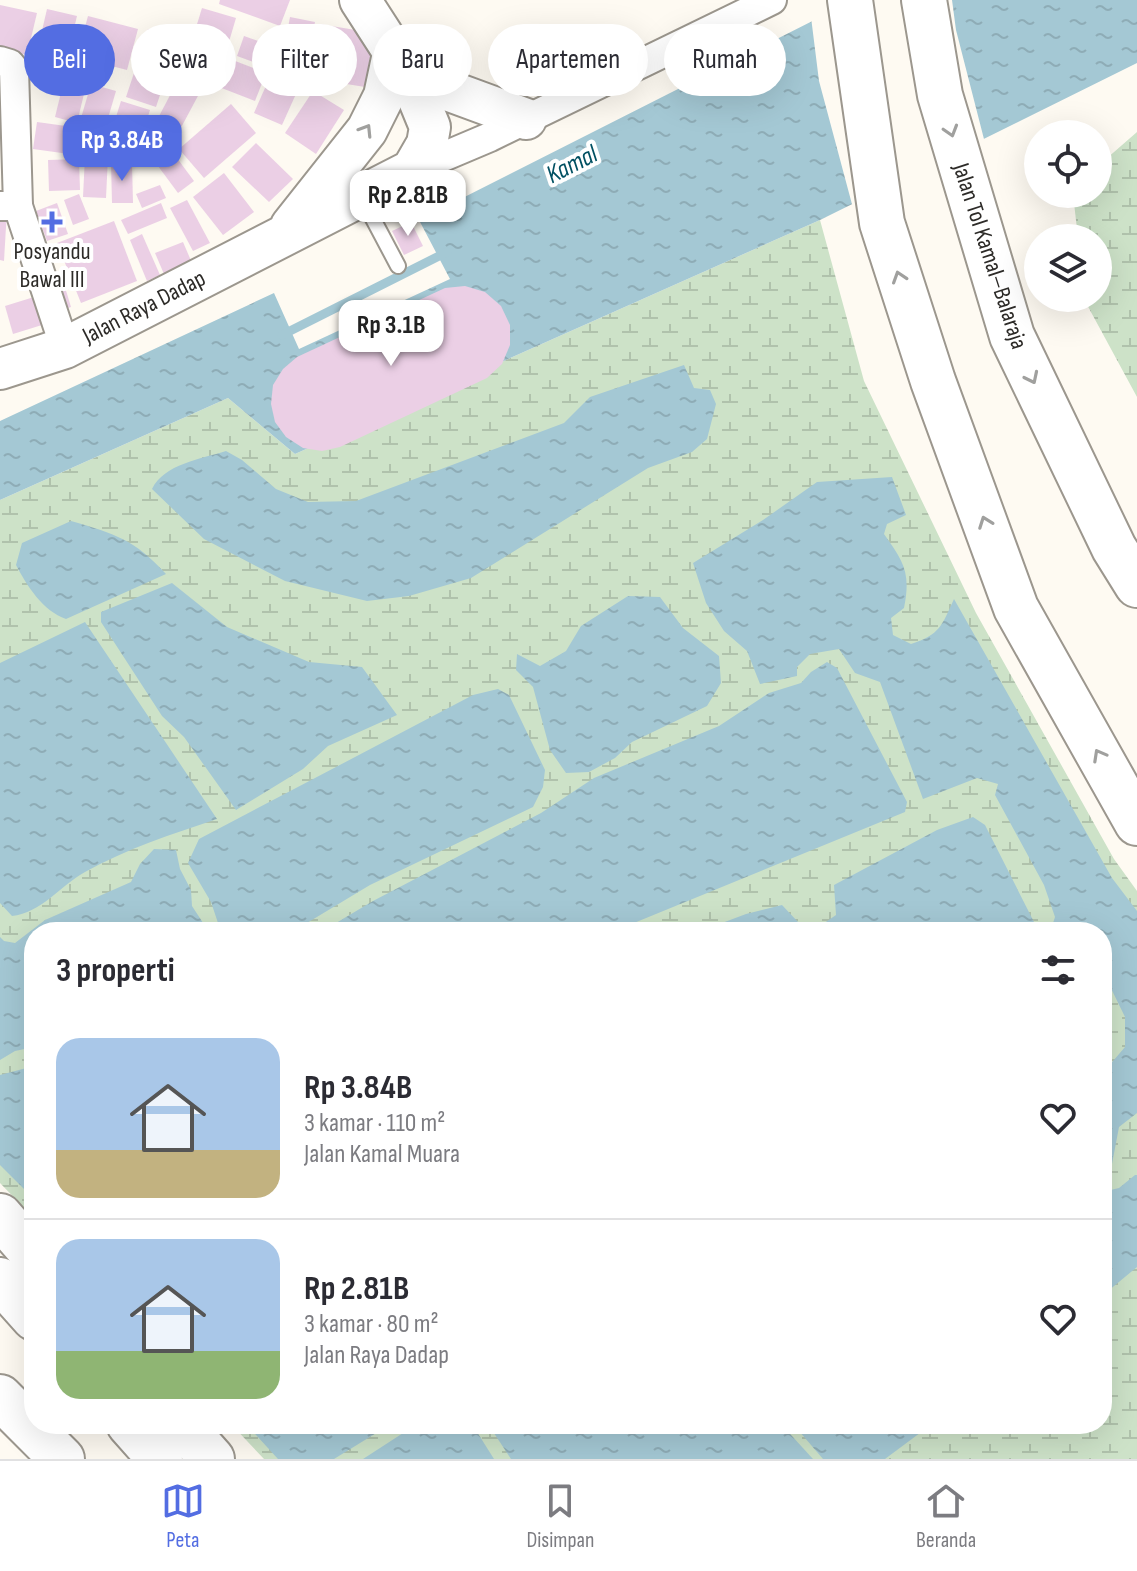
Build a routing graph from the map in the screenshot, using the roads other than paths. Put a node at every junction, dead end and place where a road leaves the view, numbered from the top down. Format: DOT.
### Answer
graph roads {
  1 [pos="360,0"];
  2 [pos="772,0"];
  3 [pos="850,0"];
  4 [pos="924,0"];
  5 [pos="376,24"];
  6 [pos="0,61"];
  7 [pos="472,94"];
  8 [pos="384,96"];
  9 [pos="417,96"];
  10 [pos="526,119"];
  11 [pos="412,170"];
  12 [pos="362,198"];
  13 [pos="14,215"];
  14 [pos="284,235"];
  15 [pos="398,266"];
  16 [pos="65,348"];
  17 [pos="0,369"];
  18 [pos="1137,585"];
  19 [pos="1137,823"];
  20 [pos="0,1216"];
  21 [pos="24,1244"];
  22 [pos="0,1280"];
  23 [pos="24,1307"];
  24 [pos="0,1397"];
  25 [pos="0,1420"];
  26 [pos="24,1421"];
  27 [pos="37,1434"];
  28 [pos="138,1434"];
  29 [pos="190,1434"];
  30 [pos="32,1459"];
  31 [pos="62,1459"];
  32 [pos="160,1459"];
  33 [pos="212,1459"];
  1 -- 5 [label="main road"];
  2 -- 10 [label="street"];
  19 -- 3 [label="highway, one-way"];
  4 -- 18 [label="highway, Jalan Tol Kamal–Balaraja, one-way"];
  6 -- 13 [label="street"];
  7 -- 10 [label="main road"];
  14 -- 8 [label="main road, Jalan Raya Dadap, one-way"];
  9 -- 11 [label="main road"];
  10 -- 11 [label="street"];
  11 -- 12 [label="main road, Jalan Raya Dadap"];
  12 -- 14 [label="main road, Jalan Raya Dadap"];
  12 -- 15 [label="lane"];
  13 -- 16 [label="street"];
  14 -- 16 [label="main road, Jalan Raya Dadap"];
  16 -- 17 [label="main road, Jalan Raya Dadap"];
  20 -- 21 [label="highway"];
  22 -- 23 [label="highway"];
  24 -- 26 [label="highway"];
  25 -- 30 [label="highway"];
  27 -- 31 [label="highway"];
  28 -- 32 [label="highway"];
  29 -- 33 [label="highway"];
}
